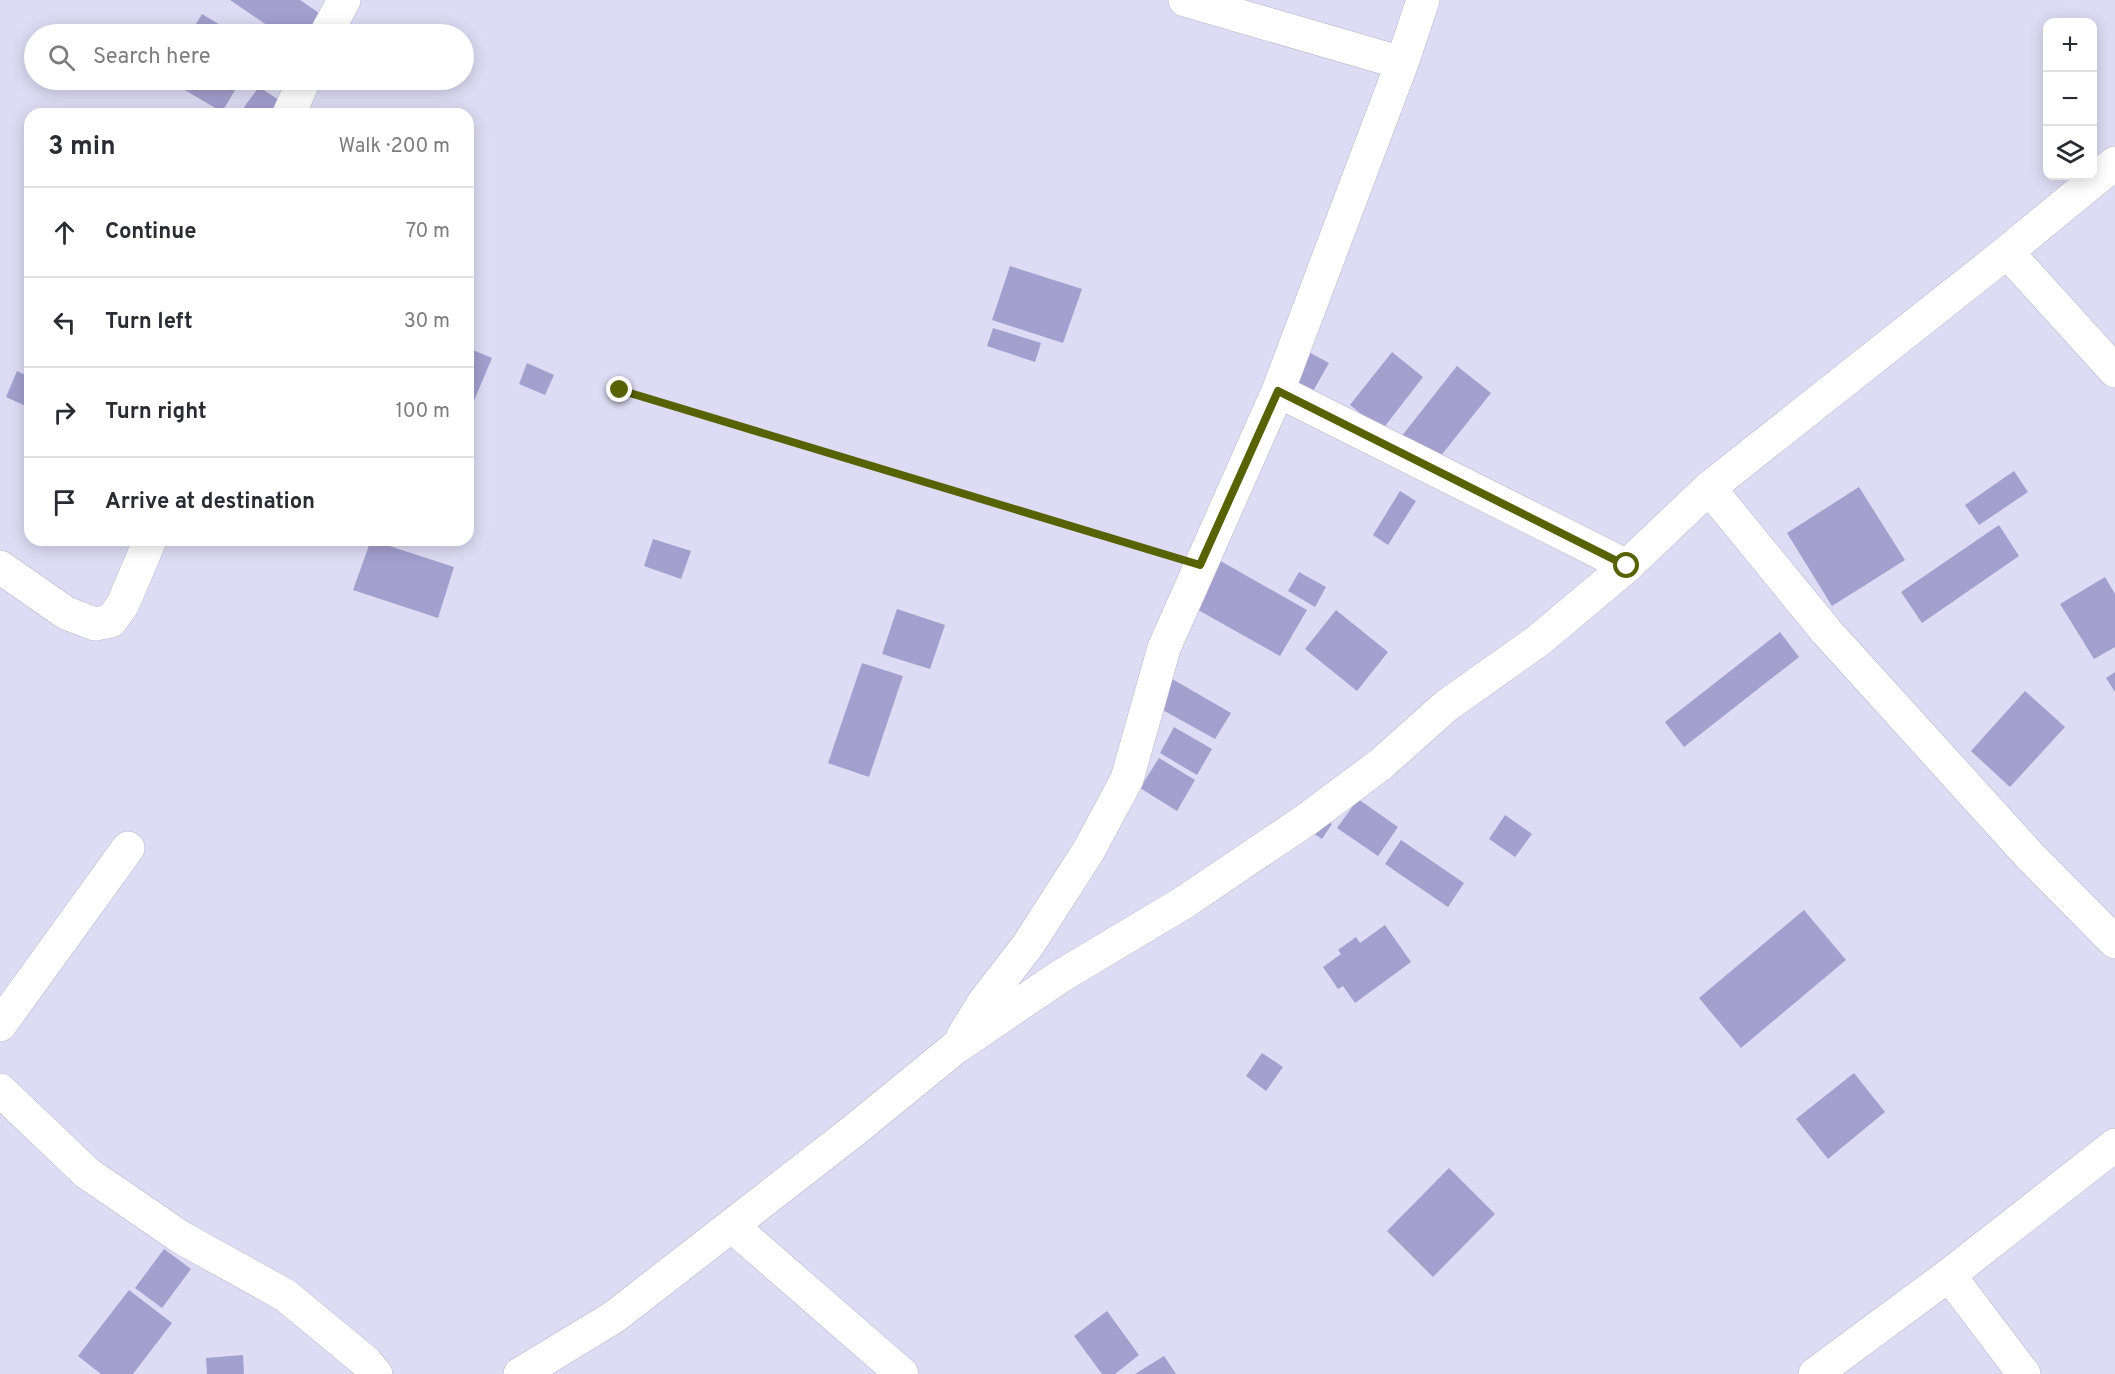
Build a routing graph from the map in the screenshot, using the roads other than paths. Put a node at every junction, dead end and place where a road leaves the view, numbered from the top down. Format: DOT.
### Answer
graph roads {
  1 [pos="344,0"];
  2 [pos="1185,0"];
  3 [pos="1423,0"];
  4 [pos="331,24"];
  5 [pos="1402,63"];
  6 [pos="300,90"];
  7 [pos="292,108"];
  8 [pos="2115,163"];
  9 [pos="2007,252"];
  10 [pos="2115,371"];
  11 [pos="1278,391"];
  12 [pos="1709,488"];
  13 [pos="147,546"];
  14 [pos="1627,566"];
  15 [pos="0,567"];
  16 [pos="128,848"];
  17 [pos="2115,942"];
  18 [pos="1028,945"];
  19 [pos="1061,976"];
  20 [pos="0,1025"];
  21 [pos="955,1048"];
  22 [pos="0,1090"];
  23 [pos="2115,1145"];
  24 [pos="732,1226"];
  25 [pos="1949,1275"];
  26 [pos="376,1374"];
  27 [pos="520,1374"];
  28 [pos="902,1374"];
  29 [pos="1815,1374"];
  30 [pos="2024,1374"];
  1 -- 4 [label="street"];
  2 -- 5 [label="street"];
  3 -- 5 [label="street"];
  5 -- 11 [label="street"];
  6 -- 7 [label="street"];
  8 -- 9 [label="street"];
  9 -- 10 [label="street"];
  9 -- 12 [label="street"];
  11 -- 14 [label="street"];
  11 -- 18 [label="street"];
  12 -- 14 [label="street"];
  12 -- 17 [label="street"];
  13 -- 15 [label="street"];
  14 -- 19 [label="street"];
  16 -- 20 [label="street"];
  18 -- 19 [label="street"];
  18 -- 21 [label="street"];
  19 -- 21 [label="street"];
  21 -- 24 [label="street"];
  22 -- 26 [label="street"];
  23 -- 25 [label="street"];
  24 -- 27 [label="street"];
  24 -- 28 [label="street"];
  25 -- 29 [label="street"];
  25 -- 30 [label="street"];
}
